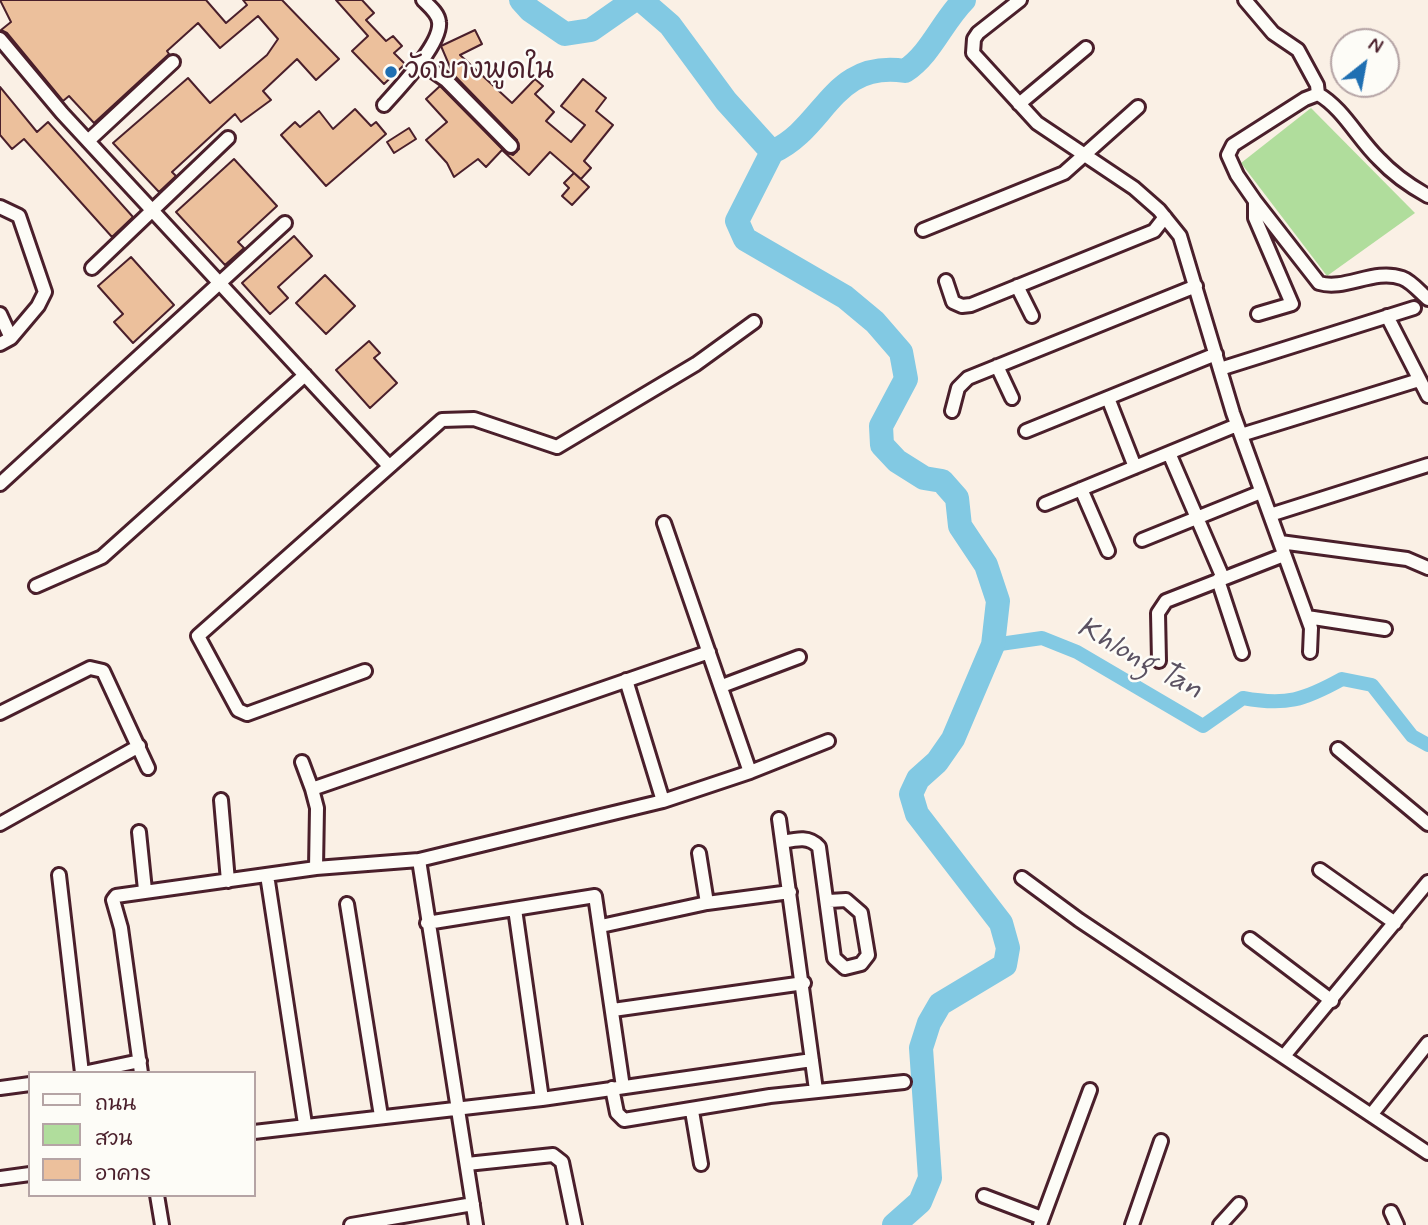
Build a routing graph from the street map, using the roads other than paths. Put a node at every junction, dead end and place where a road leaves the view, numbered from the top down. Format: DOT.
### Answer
graph roads {
  1 [pos="424,0"];
  2 [pos="1020,0"];
  3 [pos="1245,0"];
  4 [pos="0,39"];
  5 [pos="1086,48"];
  6 [pos="173,61"];
  7 [pos="421,62"];
  8 [pos="1318,94"];
  9 [pos="1019,104"];
  10 [pos="384,105"];
  11 [pos="1138,107"];
  12 [pos="228,138"];
  13 [pos="88,141"];
  14 [pos="511,146"];
  15 [pos="1083,154"];
  16 [pos="1428,196"];
  17 [pos="1255,201"];
  18 [pos="0,207"];
  19 [pos="152,211"];
  20 [pos="1165,217"];
  21 [pos="285,223"];
  22 [pos="923,230"];
  23 [pos="92,268"];
  24 [pos="946,281"];
  25 [pos="218,282"];
  26 [pos="1017,286"];
  27 [pos="1196,286"];
  28 [pos="1428,299"];
  29 [pos="1414,308"];
  30 [pos="0,314"];
  31 [pos="1258,314"];
  32 [pos="1032,316"];
  33 [pos="1387,316"];
  34 [pos="754,322"];
  35 [pos="5,341"];
  36 [pos="1216,354"];
  37 [pos="997,366"];
  38 [pos="1220,369"];
  39 [pos="305,375"];
  40 [pos="1419,380"];
  41 [pos="1428,396"];
  42 [pos="1013,398"];
  43 [pos="1108,398"];
  44 [pos="952,411"];
  45 [pos="1239,430"];
  46 [pos="1026,431"];
  47 [pos="1169,453"];
  48 [pos="1428,465"];
  49 [pos="389,466"];
  50 [pos="1135,467"];
  51 [pos="0,484"];
  52 [pos="1081,489"];
  53 [pos="1261,492"];
  54 [pos="1045,504"];
  55 [pos="1270,515"];
  56 [pos="1196,518"];
  57 [pos="664,523"];
  58 [pos="1142,540"];
  59 [pos="1280,542"];
  60 [pos="1108,551"];
  61 [pos="1284,555"];
  62 [pos="1428,568"];
  63 [pos="1220,579"];
  64 [pos="36,586"];
  65 [pos="1307,617"];
  66 [pos="1385,629"];
  67 [pos="709,652"];
  68 [pos="1310,652"];
  69 [pos="1242,653"];
  70 [pos="799,657"];
  71 [pos="1159,661"];
  72 [pos="365,671"];
  73 [pos="626,680"];
  74 [pos="722,685"];
  75 [pos="0,713"];
  76 [pos="828,741"];
  77 [pos="139,747"];
  78 [pos="1338,749"];
  79 [pos="303,762"];
  80 [pos="148,768"];
  81 [pos="750,772"];
  82 [pos="312,789"];
  83 [pos="221,800"];
  84 [pos="663,801"];
  85 [pos="779,819"];
  86 [pos="0,824"];
  87 [pos="1428,824"];
  88 [pos="139,832"];
  89 [pos="783,842"];
  90 [pos="699,853"];
  91 [pos="419,860"];
  92 [pos="316,868"];
  93 [pos="1320,870"];
  94 [pos="59,875"];
  95 [pos="267,875"];
  96 [pos="1022,878"];
  97 [pos="229,881"];
  98 [pos="1428,882"];
  99 [pos="145,890"];
  100 [pos="790,892"];
  101 [pos="829,901"];
  102 [pos="707,903"];
  103 [pos="347,904"];
  104 [pos="515,909"];
  105 [pos="427,923"];
  106 [pos="1395,923"];
  107 [pos="601,926"];
  108 [pos="1250,940"];
  109 [pos="804,983"];
  110 [pos="1332,1001"];
  111 [pos="612,1010"];
  112 [pos="1428,1043"];
  113 [pos="1284,1056"];
  114 [pos="812,1060"];
  115 [pos="140,1067"];
  116 [pos="82,1071"];
  117 [pos="101,1071"];
  118 [pos="904,1082"];
  119 [pos="28,1084"];
  120 [pos="618,1087"];
  121 [pos="0,1088"];
  122 [pos="816,1090"];
  123 [pos="1090,1090"];
  124 [pos="542,1099"];
  125 [pos="459,1108"];
  126 [pos="692,1111"];
  127 [pos="1371,1115"];
  128 [pos="381,1116"];
  129 [pos="305,1124"];
  130 [pos="256,1132"];
  131 [pos="1161,1142"];
  132 [pos="1428,1153"];
  133 [pos="467,1164"];
  134 [pos="701,1164"];
  135 [pos="28,1174"];
  136 [pos="0,1178"];
  137 [pos="984,1196"];
  138 [pos="158,1197"];
  139 [pos="473,1204"];
  140 [pos="1239,1204"];
  141 [pos="1391,1212"];
  142 [pos="1041,1221"];
  143 [pos="162,1225"];
  144 [pos="351,1225"];
  145 [pos="476,1225"];
  146 [pos="575,1225"];
  147 [pos="1132,1225"];
  148 [pos="1220,1225"];
  149 [pos="1398,1225"];
  1 -- 7 [label="street"];
  2 -- 9 [label="street"];
  3 -- 8 [label="street"];
  4 -- 13 [label="street"];
  5 -- 9 [label="street"];
  6 -- 13 [label="street"];
  7 -- 10 [label="street"];
  7 -- 14 [label="street"];
  8 -- 16 [label="street"];
  8 -- 17 [label="street"];
  9 -- 15 [label="street"];
  11 -- 15 [label="street"];
  12 -- 19 [label="street"];
  13 -- 19 [label="street"];
  15 -- 20 [label="street"];
  15 -- 22 [label="street"];
  17 -- 28 [label="street"];
  17 -- 31 [label="street"];
  18 -- 35 [label="street"];
  19 -- 23 [label="street"];
  19 -- 25 [label="street"];
  20 -- 26 [label="street"];
  20 -- 27 [label="street"];
  21 -- 25 [label="street"];
  24 -- 26 [label="street"];
  25 -- 39 [label="street"];
  25 -- 51 [label="street"];
  26 -- 32 [label="street"];
  27 -- 36 [label="street"];
  27 -- 37 [label="street"];
  29 -- 33 [label="street"];
  30 -- 35 [label="street"];
  33 -- 38 [label="street"];
  33 -- 40 [label="street"];
  34 -- 49 [label="street"];
  36 -- 38 [label="street"];
  36 -- 43 [label="street"];
  37 -- 42 [label="street"];
  37 -- 44 [label="street"];
  38 -- 45 [label="street"];
  39 -- 49 [label="street"];
  39 -- 64 [label="street"];
  40 -- 41 [label="street"];
  40 -- 45 [label="street"];
  43 -- 46 [label="street"];
  43 -- 50 [label="street"];
  45 -- 47 [label="street"];
  45 -- 53 [label="street"];
  47 -- 50 [label="street"];
  47 -- 56 [label="street"];
  48 -- 55 [label="street"];
  49 -- 72 [label="street"];
  50 -- 52 [label="street"];
  52 -- 54 [label="street"];
  52 -- 60 [label="street"];
  53 -- 55 [label="street"];
  53 -- 56 [label="street"];
  55 -- 59 [label="street"];
  56 -- 58 [label="street"];
  56 -- 63 [label="street"];
  57 -- 67 [label="street"];
  59 -- 61 [label="street"];
  59 -- 62 [label="street"];
  61 -- 63 [label="street"];
  61 -- 65 [label="street"];
  63 -- 69 [label="street"];
  63 -- 71 [label="street"];
  65 -- 66 [label="street"];
  65 -- 68 [label="street"];
  67 -- 73 [label="street"];
  67 -- 74 [label="street"];
  70 -- 74 [label="street"];
  73 -- 82 [label="street"];
  73 -- 84 [label="street"];
  74 -- 81 [label="street"];
  75 -- 77 [label="street"];
  76 -- 81 [label="street"];
  77 -- 80 [label="street"];
  77 -- 86 [label="street"];
  78 -- 87 [label="street"];
  79 -- 82 [label="street"];
  81 -- 84 [label="street"];
  82 -- 92 [label="street"];
  83 -- 97 [label="street"];
  84 -- 91 [label="street"];
  85 -- 89 [label="street"];
  88 -- 99 [label="street"];
  89 -- 100 [label="street"];
  89 -- 101 [label="street"];
  90 -- 102 [label="street"];
  91 -- 92 [label="street"];
  91 -- 105 [label="street"];
  92 -- 95 [label="street"];
  93 -- 106 [label="street"];
  94 -- 116 [label="street"];
  95 -- 97 [label="street"];
  95 -- 129 [label="street"];
  96 -- 113 [label="street"];
  97 -- 99 [label="street"];
  98 -- 106 [label="street"];
  99 -- 115 [label="street"];
  100 -- 102 [label="street"];
  100 -- 109 [label="street"];
  101 -- 101 [label="street"];
  102 -- 107 [label="street"];
  103 -- 128 [label="street"];
  104 -- 105 [label="street"];
  104 -- 107 [label="street"];
  104 -- 124 [label="street"];
  105 -- 125 [label="street"];
  106 -- 110 [label="street"];
  107 -- 111 [label="street"];
  108 -- 110 [label="street"];
  109 -- 111 [label="street"];
  109 -- 114 [label="street"];
  110 -- 113 [label="street"];
  111 -- 120 [label="street"];
  112 -- 127 [label="street"];
  113 -- 127 [label="street"];
  114 -- 120 [label="street"];
  114 -- 122 [label="street"];
  115 -- 117 [label="street"];
  118 -- 122 [label="street"];
  119 -- 121 [label="street"];
  120 -- 124 [label="street"];
  120 -- 126 [label="street"];
  122 -- 126 [label="street"];
  123 -- 142 [label="street"];
  124 -- 125 [label="street"];
  125 -- 128 [label="street"];
  125 -- 133 [label="street"];
  126 -- 134 [label="street"];
  127 -- 132 [label="street"];
  128 -- 129 [label="street"];
  129 -- 130 [label="street"];
  131 -- 147 [label="street"];
  133 -- 139 [label="street"];
  133 -- 146 [label="street"];
  135 -- 136 [label="street"];
  137 -- 142 [label="street"];
  138 -- 143 [label="street"];
  139 -- 144 [label="street"];
  139 -- 145 [label="street"];
  140 -- 148 [label="street"];
  141 -- 149 [label="street"];
}
